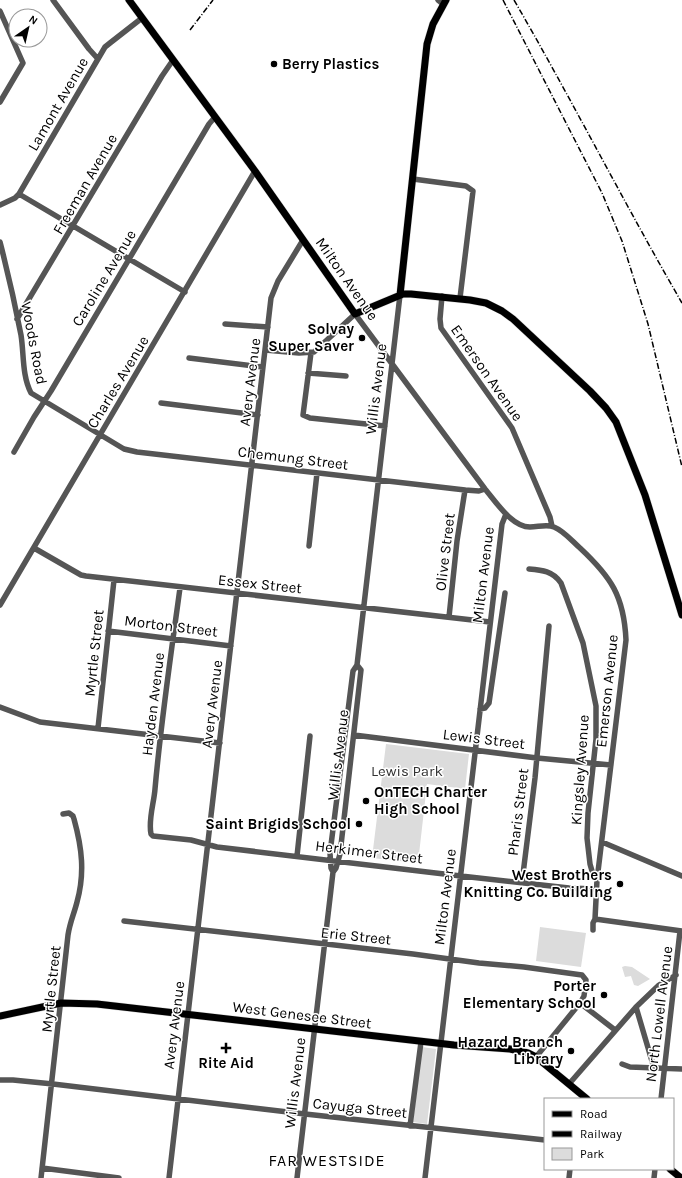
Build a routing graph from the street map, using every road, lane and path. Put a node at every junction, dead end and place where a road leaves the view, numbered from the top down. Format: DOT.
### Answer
graph roads {
  1 [pos="53,0"];
  2 [pos="129,0"];
  3 [pos="443,2"];
  4 [pos="0,11"];
  5 [pos="142,18"];
  6 [pos="98,59"];
  7 [pos="173,60"];
  8 [pos="0,102"];
  9 [pos="215,117"];
  10 [pos="255,171"];
  11 [pos="414,179"];
  12 [pos="19,194"];
  13 [pos="0,205"];
  14 [pos="74,226"];
  15 [pos="303,240"];
  16 [pos="0,242"];
  17 [pos="129,259"];
  18 [pos="185,292"];
  19 [pos="400,295"];
  20 [pos="442,296"];
  21 [pos="460,298"];
  22 [pos="355,314"];
  23 [pos="18,319"];
  24 [pos="225,324"];
  25 [pos="268,327"];
  26 [pos="265,350"];
  27 [pos="311,353"];
  28 [pos="189,358"];
  29 [pos="392,363"];
  30 [pos="263,367"];
  31 [pos="308,373"];
  32 [pos="346,376"];
  33 [pos="44,401"];
  34 [pos="161,403"];
  35 [pos="258,415"];
  36 [pos="385,426"];
  37 [pos="101,434"];
  38 [pos="14,452"];
  39 [pos="252,465"];
  40 [pos="317,474"];
  41 [pos="378,480"];
  42 [pos="485,489"];
  43 [pos="465,490"];
  44 [pos="506,514"];
  45 [pos="552,526"];
  46 [pos="309,546"];
  47 [pos="34,548"];
  48 [pos="529,569"];
  49 [pos="114,580"];
  50 [pos="180,588"];
  51 [pos="505,593"];
  52 [pos="237,594"];
  53 [pos="0,605"];
  54 [pos="364,607"];
  55 [pos="682,615"];
  56 [pos="449,617"];
  57 [pos="490,622"];
  58 [pos="549,626"];
  59 [pos="108,631"];
  60 [pos="173,638"];
  61 [pos="231,646"];
  62 [pos="357,665"];
  63 [pos="0,707"];
  64 [pos="480,709"];
  65 [pos="98,728"];
  66 [pos="161,735"];
  67 [pos="354,735"];
  68 [pos="310,736"];
  69 [pos="220,742"];
  70 [pos="476,749"];
  71 [pos="537,758"];
  72 [pos="593,763"];
  73 [pos="611,765"];
  74 [pos="63,814"];
  75 [pos="150,823"];
  76 [pos="602,842"];
  77 [pos="208,844"];
  78 [pos="297,856"];
  79 [pos="330,860"];
  80 [pos="338,861"];
  81 [pos="333,872"];
  82 [pos="461,876"];
  83 [pos="682,876"];
  84 [pos="597,880"];
  85 [pos="522,882"];
  86 [pos="596,889"];
  87 [pos="595,919"];
  88 [pos="124,921"];
  89 [pos="198,930"];
  90 [pos="593,930"];
  91 [pos="681,931"];
  92 [pos="324,944"];
  93 [pos="451,959"];
  94 [pos="676,974"];
  95 [pos="61,1003"];
  96 [pos="580,1003"];
  97 [pos="636,1007"];
  98 [pos="188,1015"];
  99 [pos="0,1016"];
  100 [pos="315,1029"];
  101 [pos="615,1030"];
  102 [pos="421,1042"];
  103 [pos="441,1044"];
  104 [pos="536,1057"];
  105 [pos="622,1064"];
  106 [pos="654,1068"];
  107 [pos="665,1068"];
  108 [pos="682,1069"];
  109 [pos="0,1080"];
  110 [pos="53,1084"];
  111 [pos="569,1084"];
  112 [pos="586,1098"];
  113 [pos="661,1098"];
  114 [pos="178,1099"];
  115 [pos="305,1114"];
  116 [pos="410,1126"];
  117 [pos="431,1128"];
  118 [pos="544,1140"];
  119 [pos="42,1168"];
  120 [pos="671,1170"];
  121 [pos="41,1178"];
  122 [pos="119,1178"];
  123 [pos="169,1178"];
  124 [pos="297,1178"];
  125 [pos="425,1178"];
  126 [pos="681,1178"];
  1 -- 6 [label="street"];
  2 -- 5 [label="main road, Milton Avenue"];
  3 -- 11 [label="main road, Willis Avenue"];
  4 -- 8 [label="street"];
  5 -- 6 [label="street, Lamont Avenue"];
  5 -- 7 [label="main road, Milton Avenue"];
  6 -- 12 [label="street, Lamont Avenue"];
  7 -- 9 [label="main road, Milton Avenue"];
  7 -- 14 [label="street, Freeman Avenue"];
  9 -- 10 [label="main road, Milton Avenue"];
  9 -- 17 [label="street, Caroline Avenue"];
  10 -- 15 [label="main road, Milton Avenue"];
  10 -- 18 [label="street, Charles Avenue"];
  11 -- 19 [label="main road, Willis Avenue"];
  11 -- 21 [label="street"];
  12 -- 13 [label="street, Lamont Avenue"];
  12 -- 14 [label="street"];
  14 -- 17 [label="street"];
  14 -- 23 [label="street, Freeman Avenue"];
  15 -- 22 [label="main road, Milton Avenue"];
  15 -- 25 [label="street, Avery Avenue"];
  16 -- 23 [label="street, Woods Road"];
  17 -- 18 [label="street"];
  17 -- 33 [label="street, Caroline Avenue"];
  18 -- 37 [label="street, Charles Avenue"];
  19 -- 20 [label="main road"];
  19 -- 22 [label="main road"];
  19 -- 29 [label="street, Willis Avenue"];
  20 -- 21 [label="main road"];
  20 -- 45 [label="street, Emerson Avenue"];
  21 -- 55 [label="main road"];
  22 -- 27 [label="street"];
  22 -- 29 [label="street, Milton Avenue"];
  23 -- 33 [label="street, Woods Road"];
  24 -- 25 [label="street"];
  25 -- 26 [label="street, Avery Avenue"];
  26 -- 27 [label="street"];
  26 -- 30 [label="street, Avery Avenue"];
  27 -- 31 [label="street"];
  28 -- 30 [label="street"];
  29 -- 36 [label="street, Willis Avenue"];
  29 -- 42 [label="street, Milton Avenue"];
  30 -- 35 [label="street, Avery Avenue"];
  31 -- 32 [label="street"];
  31 -- 36 [label="street"];
  33 -- 37 [label="street, Woods Road"];
  33 -- 38 [label="street, Caroline Avenue"];
  34 -- 35 [label="street"];
  35 -- 39 [label="street, Avery Avenue"];
  36 -- 41 [label="street, Willis Avenue"];
  37 -- 39 [label="street, Chemung Street"];
  37 -- 47 [label="street, Charles Avenue"];
  39 -- 40 [label="street, Chemung Street"];
  39 -- 52 [label="street, Avery Avenue"];
  40 -- 41 [label="street, Chemung Street"];
  40 -- 46 [label="street"];
  41 -- 43 [label="street, Chemung Street"];
  41 -- 54 [label="street, Willis Avenue"];
  42 -- 43 [label="street, Chemung Street"];
  42 -- 44 [label="street, Milton Avenue"];
  43 -- 56 [label="street, Olive Street"];
  44 -- 45 [label="street"];
  44 -- 57 [label="street, Milton Avenue"];
  45 -- 73 [label="street, Emerson Avenue"];
  47 -- 49 [label="street, Essex Street"];
  47 -- 53 [label="street, Charles Avenue"];
  48 -- 72 [label="street, Kingsley Avenue"];
  49 -- 50 [label="street, Essex Street"];
  49 -- 59 [label="street, Myrtle Street"];
  50 -- 52 [label="street, Essex Street"];
  50 -- 60 [label="street, Hayden Avenue"];
  51 -- 64 [label="street"];
  52 -- 54 [label="street, Essex Street"];
  52 -- 61 [label="street, Avery Avenue"];
  54 -- 56 [label="street, Essex Street"];
  54 -- 62 [label="street, Willis Avenue"];
  56 -- 57 [label="street, Essex Street"];
  57 -- 64 [label="street, Milton Avenue"];
  58 -- 71 [label="street, Pharis Street"];
  59 -- 60 [label="street, Morton Street"];
  59 -- 65 [label="street, Myrtle Street"];
  60 -- 61 [label="street, Morton Street"];
  60 -- 66 [label="street, Hayden Avenue"];
  61 -- 69 [label="street, Avery Avenue"];
  62 -- 67 [label="street, Willis Avenue"];
  62 -- 79 [label="street, Willis Avenue"];
  63 -- 65 [label="street"];
  64 -- 70 [label="street, Milton Avenue"];
  65 -- 66 [label="street"];
  66 -- 69 [label="street"];
  66 -- 75 [label="street, Hayden Avenue"];
  67 -- 70 [label="street, Lewis Street"];
  67 -- 80 [label="street, Willis Avenue"];
  68 -- 78 [label="street"];
  69 -- 77 [label="street, Avery Avenue"];
  70 -- 71 [label="street, Lewis Street"];
  70 -- 82 [label="street, Milton Avenue"];
  71 -- 72 [label="street, Lewis Street"];
  71 -- 85 [label="street, Pharis Street"];
  72 -- 73 [label="street, Lewis Street"];
  72 -- 84 [label="street, Kingsley Avenue"];
  73 -- 76 [label="street, Emerson Avenue"];
  74 -- 95 [label="street, Myrtle Street"];
  75 -- 77 [label="street, Herkimer Street"];
  76 -- 83 [label="street"];
  76 -- 84 [label="street, Emerson Avenue"];
  77 -- 78 [label="street, Herkimer Street"];
  77 -- 89 [label="street, Avery Avenue"];
  78 -- 79 [label="street, Herkimer Street"];
  79 -- 80 [label="street, Herkimer Street"];
  79 -- 81 [label="street, Willis Avenue"];
  80 -- 81 [label="street, Willis Avenue"];
  80 -- 82 [label="street, Herkimer Street"];
  81 -- 92 [label="street, Willis Avenue"];
  82 -- 85 [label="street, Herkimer Street"];
  82 -- 93 [label="street, Milton Avenue"];
  84 -- 86 [label="street, Emerson Avenue"];
  85 -- 86 [label="street, Herkimer Street"];
  86 -- 87 [label="street, Emerson Avenue"];
  87 -- 90 [label="street, Emerson Avenue"];
  87 -- 91 [label="street"];
  88 -- 89 [label="street, Erie Street"];
  89 -- 92 [label="street, Erie Street"];
  89 -- 98 [label="street, Avery Avenue"];
  91 -- 94 [label="street, North Lowell Avenue"];
  92 -- 93 [label="street, Erie Street"];
  92 -- 100 [label="street, Willis Avenue"];
  93 -- 96 [label="street, Erie Street"];
  93 -- 103 [label="street, Milton Avenue"];
  94 -- 97 [label="street"];
  94 -- 107 [label="street, North Lowell Avenue"];
  95 -- 98 [label="main road, West Genesee Street"];
  95 -- 99 [label="main road, West Genesee Street"];
  95 -- 110 [label="street, Myrtle Street"];
  96 -- 101 [label="street"];
  96 -- 104 [label="street"];
  97 -- 101 [label="street"];
  97 -- 106 [label="street"];
  98 -- 100 [label="main road, West Genesee Street"];
  98 -- 114 [label="street, Avery Avenue"];
  100 -- 102 [label="main road, West Genesee Street"];
  100 -- 115 [label="street, Willis Avenue"];
  101 -- 111 [label="street"];
  102 -- 103 [label="main road, West Genesee Street"];
  102 -- 116 [label="street"];
  103 -- 104 [label="main road, West Genesee Street"];
  103 -- 117 [label="street, Milton Avenue"];
  104 -- 111 [label="main road, West Genesee Street"];
  105 -- 106 [label="street"];
  106 -- 107 [label="street"];
  107 -- 108 [label="street"];
  107 -- 113 [label="street, North Lowell Avenue"];
  109 -- 110 [label="street, Cayuga Street"];
  110 -- 114 [label="street, Cayuga Street"];
  110 -- 119 [label="street, Myrtle Street"];
  111 -- 112 [label="main road, West Genesee Street"];
  114 -- 115 [label="street, Cayuga Street"];
  114 -- 123 [label="street, Avery Avenue"];
  115 -- 116 [label="street, Cayuga Street"];
  115 -- 124 [label="street, Willis Avenue"];
  116 -- 117 [label="street, Cayuga Street"];
  117 -- 118 [label="street, Cayuga Street"];
  117 -- 125 [label="street, Milton Avenue"];
  119 -- 121 [label="street, Myrtle Street"];
  119 -- 122 [label="street"];
  120 -- 126 [label="main road"];
}
